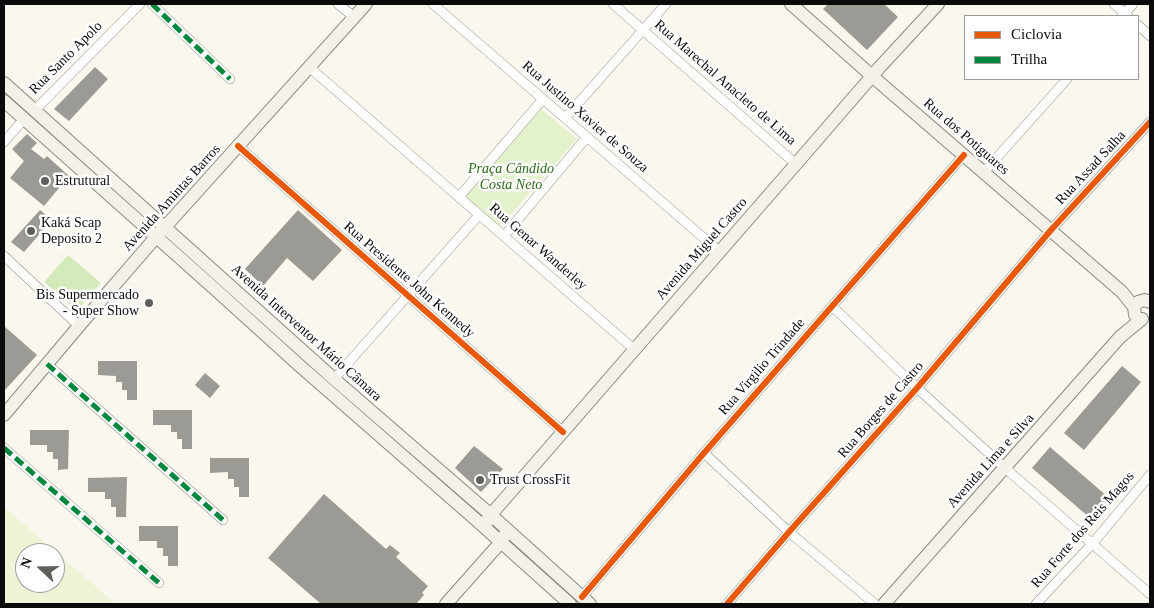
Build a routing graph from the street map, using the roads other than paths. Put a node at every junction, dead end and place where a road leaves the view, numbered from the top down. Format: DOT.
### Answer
graph roads {
  1 [pos="140,4"];
  2 [pos="152,4"];
  3 [pos="338,4"];
  4 [pos="366,4"];
  5 [pos="433,4"];
  6 [pos="613,4"];
  7 [pos="666,4"];
  8 [pos="790,4"];
  9 [pos="938,4"];
  10 [pos="1114,4"];
  11 [pos="1133,4"];
  12 [pos="1124,15"];
  13 [pos="354,17"];
  14 [pos="1139,26"];
  15 [pos="643,30"];
  16 [pos="1150,36"];
  17 [pos="309,68"];
  18 [pos="872,76"];
  19 [pos="230,79"];
  20 [pos="1065,80"];
  21 [pos="4,83"];
  22 [pos="543,99"];
  23 [pos="4,101"];
  24 [pos="29,115"];
  25 [pos="565,118"];
  26 [pos="1150,122"];
  27 [pos="587,137"];
  28 [pos="4,142"];
  29 [pos="238,146"];
  30 [pos="964,155"];
  31 [pos="796,164"];
  32 [pos="984,172"];
  33 [pos="459,197"];
  34 [pos="479,214"];
  35 [pos="1051,230"];
  36 [pos="160,232"];
  37 [pos="504,236"];
  38 [pos="720,252"];
  39 [pos="4,256"];
  40 [pos="407,295"];
  41 [pos="832,306"];
  42 [pos="1144,310"];
  43 [pos="79,326"];
  44 [pos="635,350"];
  45 [pos="47,364"];
  46 [pos="334,379"];
  47 [pos="917,388"];
  48 [pos="5,410"];
  49 [pos="563,432"];
  50 [pos="4,448"];
  51 [pos="704,453"];
  52 [pos="1005,468"];
  53 [pos="1150,474"];
  54 [pos="491,515"];
  55 [pos="223,520"];
  56 [pos="505,527"];
  57 [pos="789,532"];
  58 [pos="496,538"];
  59 [pos="1092,544"];
  60 [pos="159,583"];
  61 [pos="1150,594"];
  62 [pos="586,601"];
  63 [pos="446,604"];
  64 [pos="570,604"];
  65 [pos="727,604"];
  66 [pos="875,604"];
  67 [pos="884,604"];
  68 [pos="1036,604"];
  1 -- 24 [label="street, Rua Santo Apolo"];
  2 -- 19 [label="street"];
  3 -- 13 [label="street"];
  4 -- 13 [label="main road, Avenida Amintas Barros"];
  5 -- 22 [label="street, Rua Justino Xavier de Souza"];
  6 -- 15 [label="street, Rua Marechal Anacleto de Lima"];
  7 -- 15 [label="street"];
  8 -- 18 [label="main road, Rua dos Potiguares"];
  9 -- 18 [label="main road, Avenida Miguel Castro"];
  10 -- 12 [label="street"];
  11 -- 12 [label="street"];
  13 -- 17 [label="main road, Avenida Amintas Barros"];
  14 -- 16 [label="street"];
  15 -- 25 [label="street"];
  15 -- 31 [label="street, Rua Marechal Anacleto de Lima"];
  17 -- 29 [label="main road, Avenida Amintas Barros"];
  17 -- 33 [label="street, Rua Genar Wanderley"];
  18 -- 30 [label="main road, Rua dos Potiguares"];
  18 -- 31 [label="main road, Avenida Miguel Castro"];
  20 -- 32 [label="street"];
  21 -- 24 [label="main road, Avenida Interventor Mário Câmara"];
  22 -- 25 [label="street, Rua Justino Xavier de Souza"];
  22 -- 33 [label="street"];
  23 -- 24 [label="main road, Avenida Interventor Mário Câmara"];
  24 -- 28 [label="street, Rua Santo Apolo"];
  24 -- 36 [label="main road, Avenida Interventor Mário Câmara"];
  25 -- 27 [label="street, Rua Justino Xavier de Souza"];
  26 -- 35 [label="street, Rua Assad Salha"];
  27 -- 37 [label="street"];
  27 -- 38 [label="street, Rua Justino Xavier de Souza"];
  29 -- 36 [label="main road, Avenida Amintas Barros"];
  29 -- 40 [label="street, Rua Presidente John Kennedy"];
  30 -- 32 [label="main road, Rua dos Potiguares"];
  30 -- 41 [label="street, Rua Virgilio Trindade"];
  31 -- 38 [label="main road, Avenida Miguel Castro"];
  32 -- 35 [label="main road, Rua dos Potiguares"];
  33 -- 34 [label="street, Rua Genar Wanderley"];
  34 -- 37 [label="street, Rua Genar Wanderley"];
  34 -- 40 [label="street"];
  35 -- 42 [label="main road, Rua dos Potiguares"];
  35 -- 47 [label="street, Rua Borges de Castro"];
  36 -- 43 [label="main road, Avenida Amintas Barros"];
  36 -- 46 [label="main road, Avenida Interventor Mário Câmara"];
  36 -- 58 [label="main road, Avenida Interventor Mário Câmara"];
  37 -- 44 [label="street, Rua Genar Wanderley"];
  38 -- 44 [label="main road, Avenida Miguel Castro"];
  39 -- 43 [label="street"];
  40 -- 46 [label="street"];
  40 -- 49 [label="street, Rua Presidente John Kennedy"];
  41 -- 47 [label="street"];
  41 -- 51 [label="street, Rua Virgilio Trindade"];
  42 -- 52 [label="main road, Avenida Lima e Silva"];
  43 -- 45 [label="main road, Avenida Amintas Barros"];
  44 -- 49 [label="main road, Avenida Miguel Castro"];
  45 -- 48 [label="main road, Avenida Amintas Barros"];
  45 -- 55 [label="street"];
  46 -- 54 [label="main road, Avenida Interventor Mário Câmara"];
  47 -- 52 [label="street"];
  47 -- 57 [label="street, Rua Borges de Castro"];
  49 -- 54 [label="main road, Avenida Miguel Castro"];
  50 -- 60 [label="street"];
  51 -- 57 [label="street"];
  51 -- 62 [label="street, Rua Virgilio Trindade"];
  52 -- 59 [label="street"];
  52 -- 67 [label="main road, Avenida Lima e Silva"];
  53 -- 59 [label="street, Rua Forte dos Reis Magos"];
  54 -- 56 [label="main road, Avenida Interventor Mário Câmara"];
  54 -- 58 [label="main road"];
  56 -- 58 [label="main road"];
  56 -- 62 [label="main road, Avenida Interventor Mário Câmara"];
  57 -- 65 [label="street, Rua Borges de Castro"];
  57 -- 66 [label="street"];
  58 -- 63 [label="main road"];
  58 -- 64 [label="main road, Avenida Interventor Mário Câmara"];
  59 -- 61 [label="street"];
  59 -- 68 [label="street, Rua Forte dos Reis Magos"];
}
